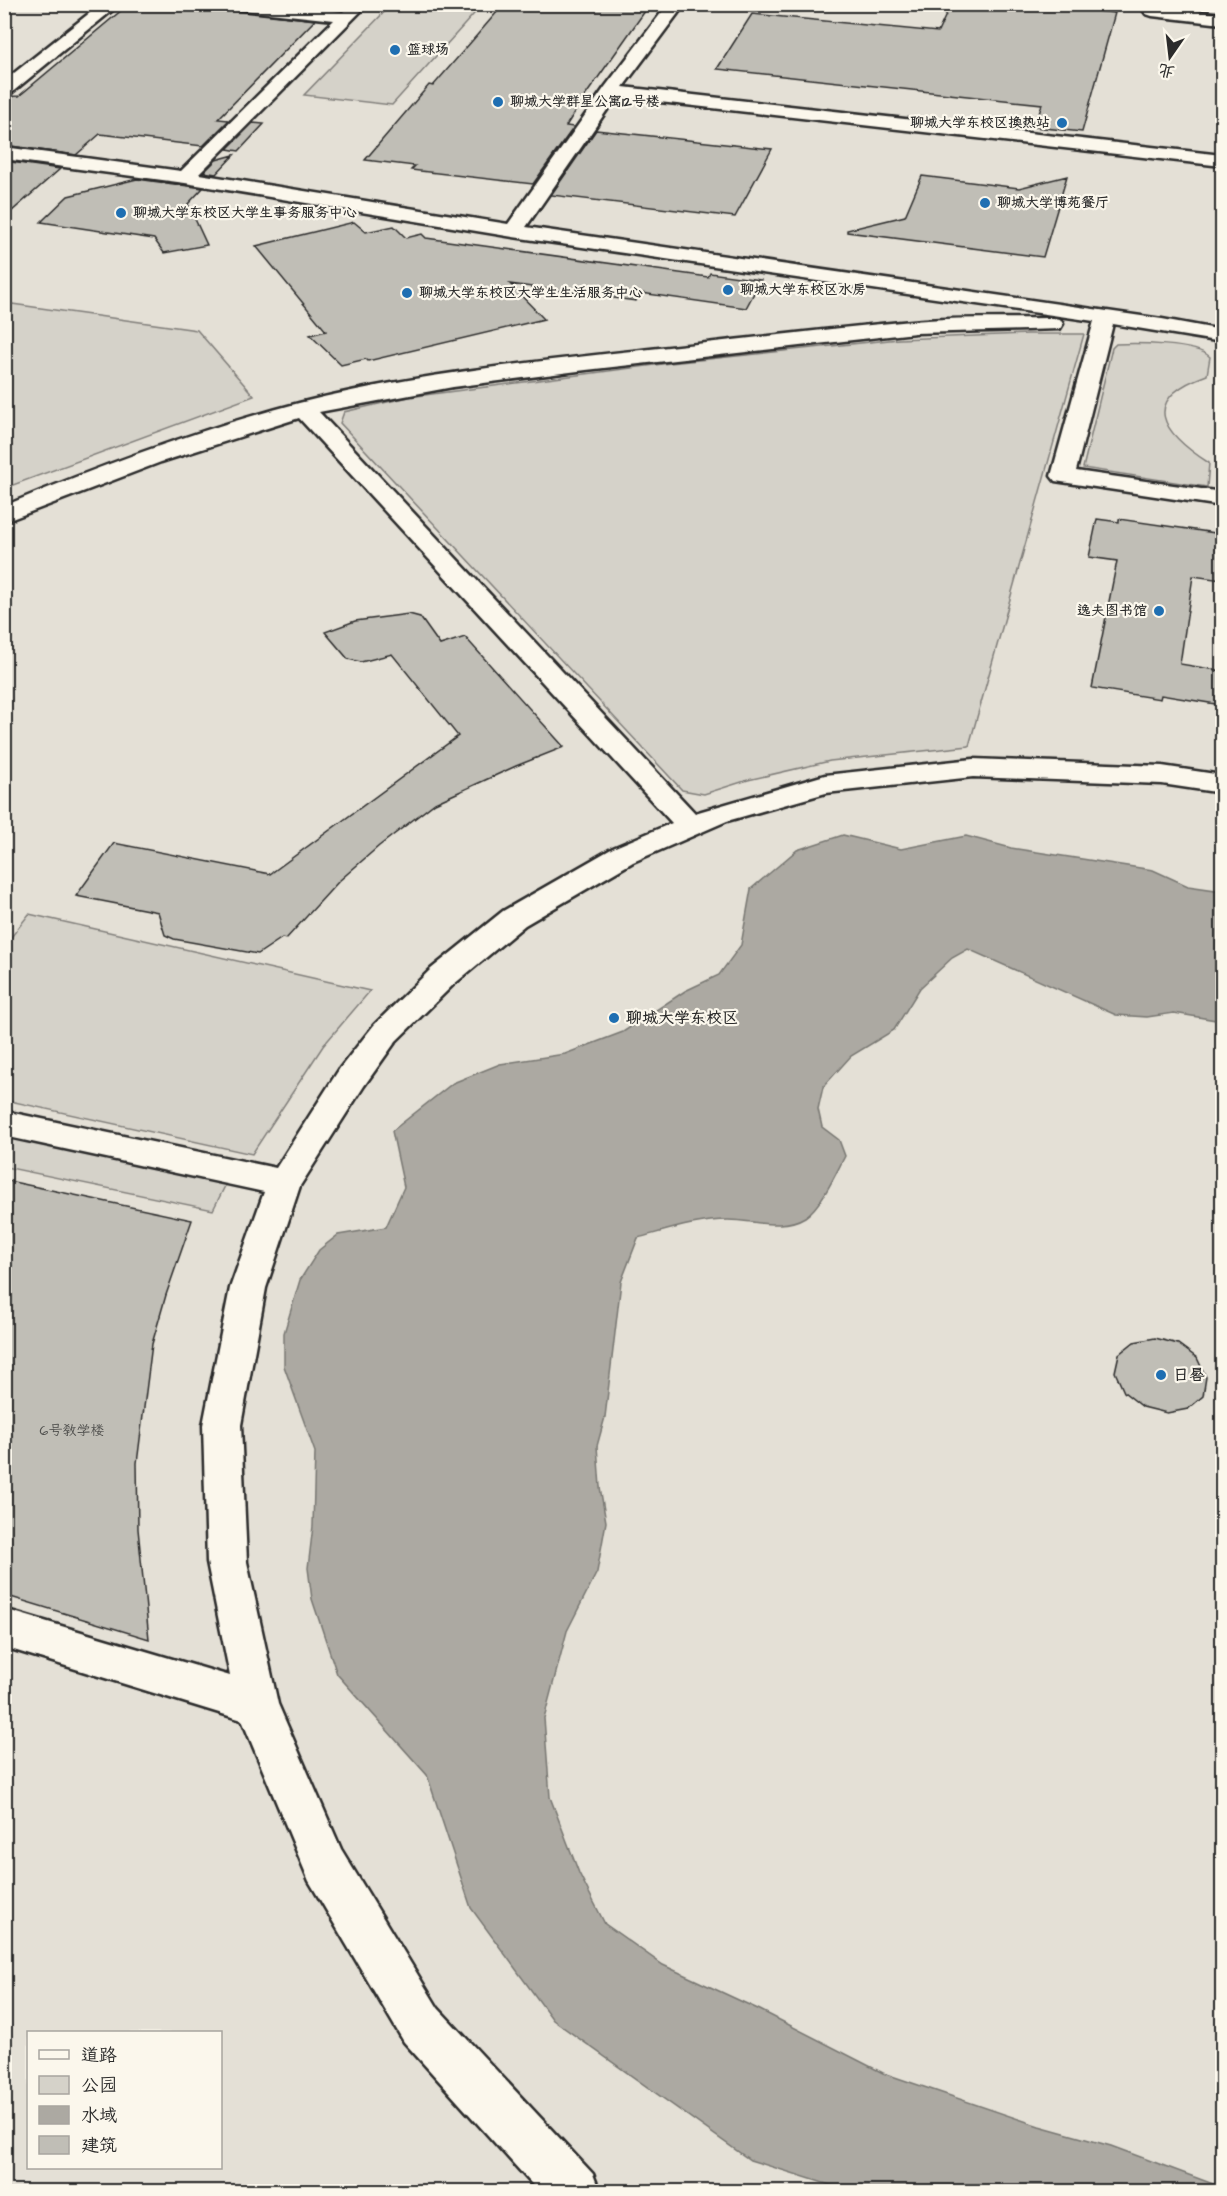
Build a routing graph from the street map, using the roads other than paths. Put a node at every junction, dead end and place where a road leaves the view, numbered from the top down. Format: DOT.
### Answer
graph roads {
  1 [pos="112,4"];
  2 [pos="232,4"];
  3 [pos="677,4"];
  4 [pos="1147,4"];
  5 [pos="353,11"];
  6 [pos="1222,19"];
  7 [pos="4,90"];
  8 [pos="611,91"];
  9 [pos="1222,139"];
  10 [pos="4,153"];
  11 [pos="1221,160"];
  12 [pos="185,177"];
  13 [pos="513,231"];
  14 [pos="1062,317"];
  15 [pos="1103,323"];
  16 [pos="1162,325"];
  17 [pos="1222,336"];
  18 [pos="304,409"];
  19 [pos="1222,499"];
  20 [pos="4,514"];
  21 [pos="1222,784"];
  22 [pos="690,825"];
  23 [pos="4,1123"];
  24 [pos="284,1182"];
  25 [pos="4,1628"];
  26 [pos="257,1704"];
  27 [pos="575,2192"];
  1 -- 7 [label="street"];
  2 -- 5 [label="street"];
  3 -- 8 [label="street"];
  4 -- 6 [label="street"];
  5 -- 12 [label="street"];
  8 -- 11 [label="street"];
  8 -- 13 [label="street"];
  9 -- 11 [label="street"];
  10 -- 12 [label="street"];
  12 -- 13 [label="street"];
  13 -- 14 [label="street"];
  14 -- 15 [label="street"];
  14 -- 16 [label="street"];
  14 -- 18 [label="street"];
  15 -- 16 [label="street"];
  15 -- 19 [label="street"];
  16 -- 17 [label="street"];
  18 -- 20 [label="street"];
  18 -- 22 [label="street"];
  21 -- 22 [label="street"];
  22 -- 24 [label="street"];
  23 -- 24 [label="street"];
  24 -- 26 [label="street"];
  25 -- 26 [label="street"];
  26 -- 27 [label="street"];
}
